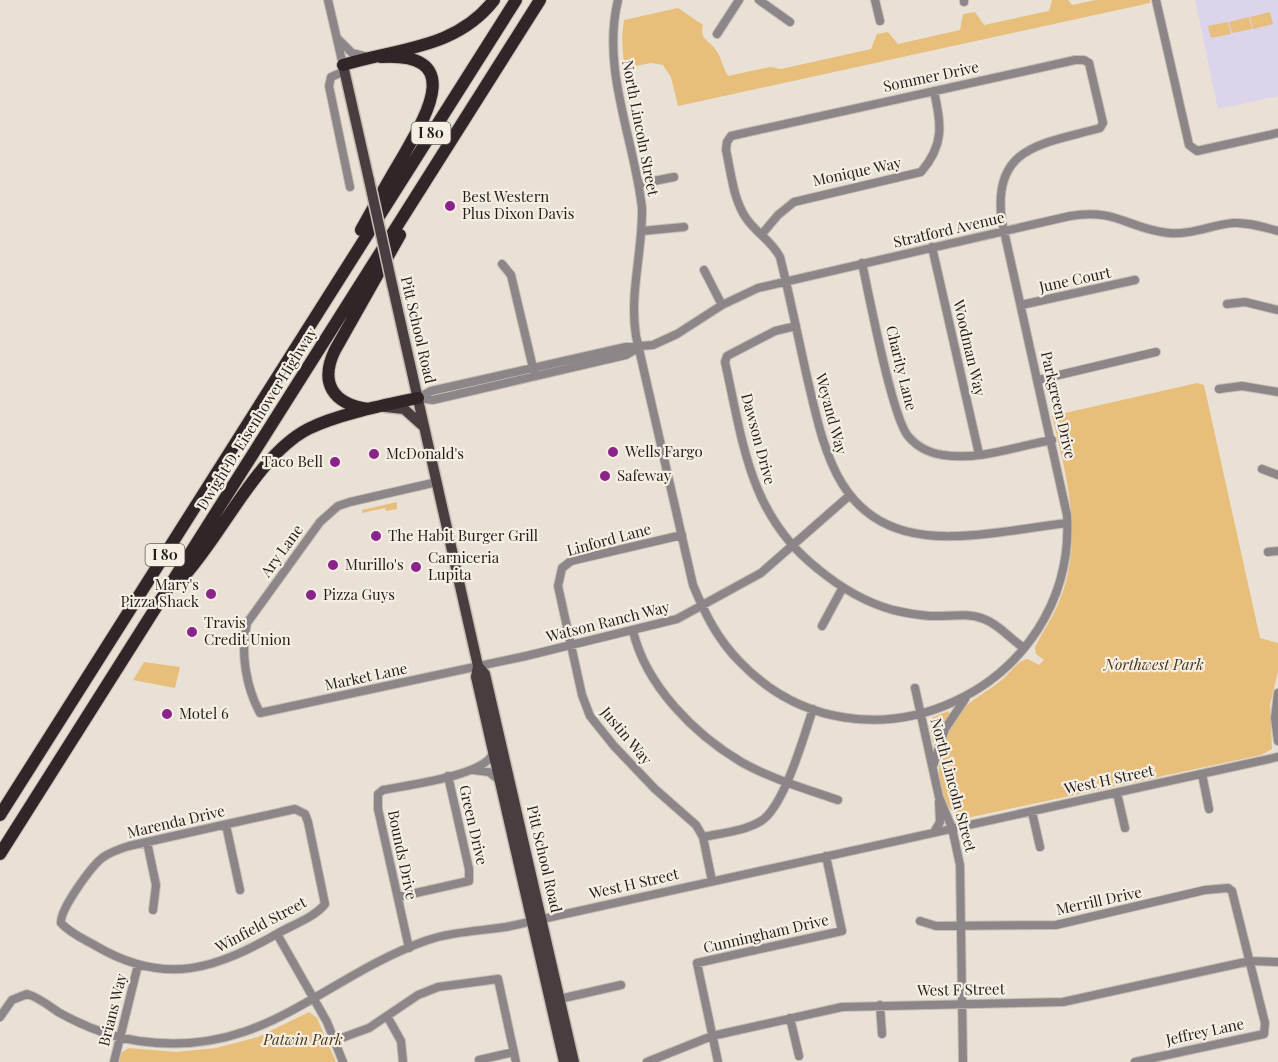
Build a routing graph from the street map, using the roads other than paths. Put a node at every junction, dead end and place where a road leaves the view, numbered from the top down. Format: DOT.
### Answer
graph roads {
  1 [pos="328,0"];
  2 [pos="494,0"];
  3 [pos="516,0"];
  4 [pos="540,0"];
  5 [pos="618,0"];
  6 [pos="739,0"];
  7 [pos="759,0"];
  8 [pos="875,0"];
  9 [pos="1155,0"];
  10 [pos="880,21"];
  11 [pos="790,22"];
  12 [pos="717,34"];
  13 [pos="336,36"];
  14 [pos="379,57"];
  15 [pos="344,68"];
  16 [pos="934,91"];
  17 [pos="1097,100"];
  18 [pos="741,132"];
  19 [pos="1278,133"];
  20 [pos="438,161"];
  21 [pos="674,177"];
  22 [pos="639,184"];
  23 [pos="350,187"];
  24 [pos="684,227"];
  25 [pos="642,231"];
  26 [pos="1005,231"];
  27 [pos="1278,231"];
  28 [pos="762,234"];
  29 [pos="932,247"];
  30 [pos="862,263"];
  31 [pos="502,264"];
  32 [pos="347,266"];
  33 [pos="705,270"];
  34 [pos="786,280"];
  35 [pos="1135,280"];
  36 [pos="1227,304"];
  37 [pos="722,305"];
  38 [pos="1021,305"];
  39 [pos="1278,310"];
  40 [pos="796,326"];
  41 [pos="638,348"];
  42 [pos="1156,352"];
  43 [pos="533,368"];
  44 [pos="535,377"];
  45 [pos="1038,380"];
  46 [pos="1219,389"];
  47 [pos="1278,392"];
  48 [pos="418,398"];
  49 [pos="374,408"];
  50 [pos="426,432"];
  51 [pos="1052,440"];
  52 [pos="979,454"];
  53 [pos="1262,469"];
  54 [pos="1278,475"];
  55 [pos="437,482"];
  56 [pos="850,495"];
  57 [pos="1067,523"];
  58 [pos="682,535"];
  59 [pos="791,547"];
  60 [pos="1278,551"];
  61 [pos="1269,552"];
  62 [pos="558,586"];
  63 [pos="842,589"];
  64 [pos="164,594"];
  65 [pos="702,607"];
  66 [pos="822,626"];
  67 [pos="633,631"];
  68 [pos="572,645"];
  69 [pos="1024,648"];
  70 [pos="478,666"];
  71 [pos="915,688"];
  72 [pos="1278,693"];
  73 [pos="965,698"];
  74 [pos="813,709"];
  75 [pos="260,713"];
  76 [pos="920,715"];
  77 [pos="1278,741"];
  78 [pos="493,752"];
  79 [pos="1278,758"];
  80 [pos="932,767"];
  81 [pos="473,770"];
  82 [pos="1202,774"];
  83 [pos="448,776"];
  84 [pos="499,780"];
  85 [pos="787,782"];
  86 [pos="1117,793"];
  87 [pos="939,797"];
  88 [pos="838,800"];
  89 [pos="1209,809"];
  90 [pos="1032,812"];
  91 [pos="0,815"];
  92 [pos="226,825"];
  93 [pos="952,828"];
  94 [pos="1125,828"];
  95 [pos="934,832"];
  96 [pos="704,837"];
  97 [pos="147,842"];
  98 [pos="1040,846"];
  99 [pos="0,854"];
  100 [pos="826,856"];
  101 [pos="712,880"];
  102 [pos="240,890"];
  103 [pos="398,897"];
  104 [pos="325,904"];
  105 [pos="153,910"];
  106 [pos="537,920"];
  107 [pos="920,921"];
  108 [pos="962,926"];
  109 [pos="72,933"];
  110 [pos="277,934"];
  111 [pos="409,948"];
  112 [pos="1250,961"];
  113 [pos="1278,962"];
  114 [pos="138,965"];
  115 [pos="621,985"];
  116 [pos="314,999"];
  117 [pos="555,1000"];
  118 [pos="962,1003"];
  119 [pos="880,1005"];
  120 [pos="387,1016"];
  121 [pos="0,1017"];
  122 [pos="790,1018"];
  123 [pos="882,1034"];
  124 [pos="712,1036"];
  125 [pos="120,1038"];
  126 [pos="336,1040"];
  127 [pos="514,1052"];
  128 [pos="799,1056"];
  129 [pos="479,1060"];
  130 [pos="114,1062"];
  131 [pos="343,1062"];
  132 [pos="403,1062"];
  133 [pos="516,1062"];
  134 [pos="564,1062"];
  135 [pos="574,1062"];
  136 [pos="647,1062"];
  137 [pos="717,1062"];
  138 [pos="963,1062"];
  139 [pos="1134,1062"];
  1 -- 13 [label="street, Pitt School Road"];
  2 -- 14 [label="highway"];
  3 -- 32 [label="highway, Dwight D. Eisenhower Highway / I 80"];
  4 -- 20 [label="highway, Dwight D. Eisenhower Highway / I 80"];
  5 -- 22 [label="street, North Lincoln Street"];
  6 -- 12 [label="street"];
  7 -- 11 [label="street"];
  8 -- 10 [label="street"];
  9 -- 19 [label="street"];
  13 -- 14 [label="street"];
  13 -- 15 [label="street, Pitt School Road"];
  14 -- 15 [label="highway"];
  14 -- 32 [label="highway"];
  15 -- 23 [label="street"];
  15 -- 48 [label="main road, Pitt School Road, bridge"];
  16 -- 17 [label="street, Sommer Drive"];
  16 -- 18 [label="street, Sommer Drive"];
  16 -- 28 [label="street, Monique Way"];
  17 -- 26 [label="street, Parkgreen Drive"];
  18 -- 28 [label="street, Weyand Way"];
  20 -- 49 [label="highway"];
  20 -- 64 [label="highway, Dwight D. Eisenhower Highway / I 80"];
  21 -- 22 [label="street"];
  22 -- 25 [label="street, North Lincoln Street"];
  24 -- 25 [label="street"];
  25 -- 41 [label="street, North Lincoln Street"];
  26 -- 27 [label="street, Stratford Avenue"];
  26 -- 29 [label="street, Stratford Avenue"];
  26 -- 38 [label="street, Parkgreen Drive"];
  28 -- 34 [label="street, Weyand Way"];
  29 -- 30 [label="street, Stratford Avenue"];
  29 -- 52 [label="street, Woodman Way"];
  30 -- 34 [label="street, Stratford Avenue"];
  30 -- 52 [label="street, Charity Lane"];
  31 -- 43 [label="street"];
  32 -- 91 [label="highway, Dwight D. Eisenhower Highway / I 80"];
  33 -- 37 [label="street"];
  34 -- 37 [label="street, Stratford Avenue"];
  34 -- 40 [label="street, Weyand Way"];
  35 -- 38 [label="street, June Court"];
  36 -- 39 [label="street"];
  37 -- 41 [label="street, Stratford Avenue"];
  38 -- 45 [label="street, Parkgreen Drive"];
  40 -- 56 [label="street, Weyand Way"];
  40 -- 59 [label="street, Dawson Drive"];
  41 -- 43 [label="street, Stratford Avenue"];
  41 -- 44 [label="street, Stratford Avenue"];
  41 -- 58 [label="street, North Lincoln Street"];
  42 -- 45 [label="street"];
  43 -- 44 [label="street"];
  43 -- 48 [label="street, Stratford Avenue"];
  44 -- 48 [label="street, Stratford Avenue"];
  45 -- 51 [label="street, Parkgreen Drive"];
  46 -- 47 [label="street"];
  48 -- 49 [label="highway"];
  48 -- 50 [label="main road, Pitt School Road"];
  49 -- 50 [label="main road"];
  49 -- 64 [label="highway"];
  50 -- 55 [label="main road, Pitt School Road"];
  51 -- 52 [label="street, Charity Lane"];
  51 -- 57 [label="street, Parkgreen Drive"];
  53 -- 54 [label="street"];
  55 -- 70 [label="main road, Pitt School Road"];
  55 -- 75 [label="street, Ary Lane"];
  56 -- 57 [label="street, Weyand Way"];
  56 -- 59 [label="street, Watson Ranch Way"];
  57 -- 69 [label="street, Parkgreen Drive"];
  58 -- 62 [label="street, Linford Lane"];
  58 -- 65 [label="street, North Lincoln Street"];
  59 -- 63 [label="street, Dawson Drive"];
  59 -- 65 [label="street, Watson Ranch Way"];
  60 -- 61 [label="street"];
  62 -- 68 [label="street, Justin Way"];
  63 -- 66 [label="street"];
  63 -- 69 [label="street, Dawson Drive"];
  64 -- 99 [label="highway, Dwight D. Eisenhower Highway / I 80"];
  65 -- 67 [label="street, Watson Ranch Way"];
  65 -- 74 [label="street, North Lincoln Street"];
  67 -- 68 [label="street, Watson Ranch Way"];
  67 -- 85 [label="street"];
  68 -- 70 [label="street, Watson Ranch Way"];
  68 -- 96 [label="street, Justin Way"];
  69 -- 73 [label="street, Parkgreen Drive"];
  70 -- 75 [label="street, Market Lane"];
  70 -- 78 [label="main road, Pitt School Road"];
  70 -- 106 [label="main road, Pitt School Road"];
  71 -- 76 [label="street"];
  72 -- 77 [label="street"];
  73 -- 76 [label="street, Parkgreen Drive"];
  73 -- 80 [label="street"];
  74 -- 76 [label="street, North Lincoln Street"];
  74 -- 85 [label="street"];
  76 -- 80 [label="street, North Lincoln Street"];
  78 -- 81 [label="street, Bounds Drive"];
  78 -- 84 [label="main road, Pitt School Road"];
  79 -- 82 [label="street, West H Street"];
  80 -- 87 [label="street, North Lincoln Street"];
  81 -- 83 [label="street, Bounds Drive"];
  81 -- 84 [label="street"];
  82 -- 86 [label="street, West H Street"];
  82 -- 89 [label="street"];
  83 -- 103 [label="street, Bounds Drive"];
  83 -- 103 [label="street, Green Drive"];
  84 -- 106 [label="main road, Pitt School Road"];
  85 -- 88 [label="street"];
  85 -- 96 [label="street"];
  86 -- 90 [label="street, West H Street"];
  86 -- 94 [label="street"];
  87 -- 93 [label="street, North Lincoln Street"];
  87 -- 95 [label="street"];
  90 -- 93 [label="street, West H Street"];
  90 -- 98 [label="street"];
  92 -- 97 [label="street, Marenda Drive"];
  92 -- 102 [label="street"];
  92 -- 104 [label="street, Marenda Drive"];
  93 -- 95 [label="street, West H Street"];
  93 -- 108 [label="street, North Lincoln Street"];
  95 -- 100 [label="street, West H Street"];
  96 -- 101 [label="street, Justin Way"];
  97 -- 105 [label="street"];
  97 -- 109 [label="street, Marenda Drive"];
  100 -- 101 [label="street, West H Street"];
  100 -- 124 [label="street, Cunningham Drive"];
  101 -- 106 [label="street, West H Street"];
  103 -- 111 [label="street, Bounds Drive"];
  104 -- 110 [label="street, Winfield Street"];
  106 -- 111 [label="street, West H Street"];
  106 -- 117 [label="main road, Pitt School Road"];
  107 -- 108 [label="street"];
  108 -- 112 [label="street, Merrill Drive"];
  108 -- 118 [label="street, North Lincoln Street"];
  109 -- 114 [label="street, Winfield Street"];
  110 -- 114 [label="street, Winfield Street"];
  110 -- 116 [label="street"];
  111 -- 116 [label="street, West H Street"];
  112 -- 113 [label="street, West F Street"];
  112 -- 118 [label="street, West F Street"];
  112 -- 139 [label="street, Jeffrey Lane"];
  114 -- 125 [label="street, Brians Way"];
  115 -- 117 [label="street"];
  116 -- 125 [label="street, West H Street"];
  116 -- 126 [label="street"];
  117 -- 134 [label="main road, Pitt School Road"];
  117 -- 135 [label="main road, Pitt School Road"];
  118 -- 119 [label="street, West F Street"];
  118 -- 138 [label="street, North Lincoln Street"];
  119 -- 122 [label="street, West F Street"];
  119 -- 123 [label="street"];
  120 -- 126 [label="street"];
  120 -- 127 [label="street"];
  120 -- 132 [label="street"];
  121 -- 125 [label="street, West H Street"];
  122 -- 124 [label="street, West F Street"];
  122 -- 128 [label="street"];
  124 -- 136 [label="street, West F Street"];
  124 -- 137 [label="street"];
  125 -- 130 [label="street, Brians Way"];
  126 -- 131 [label="street"];
  127 -- 129 [label="street"];
  127 -- 133 [label="street"];
}
